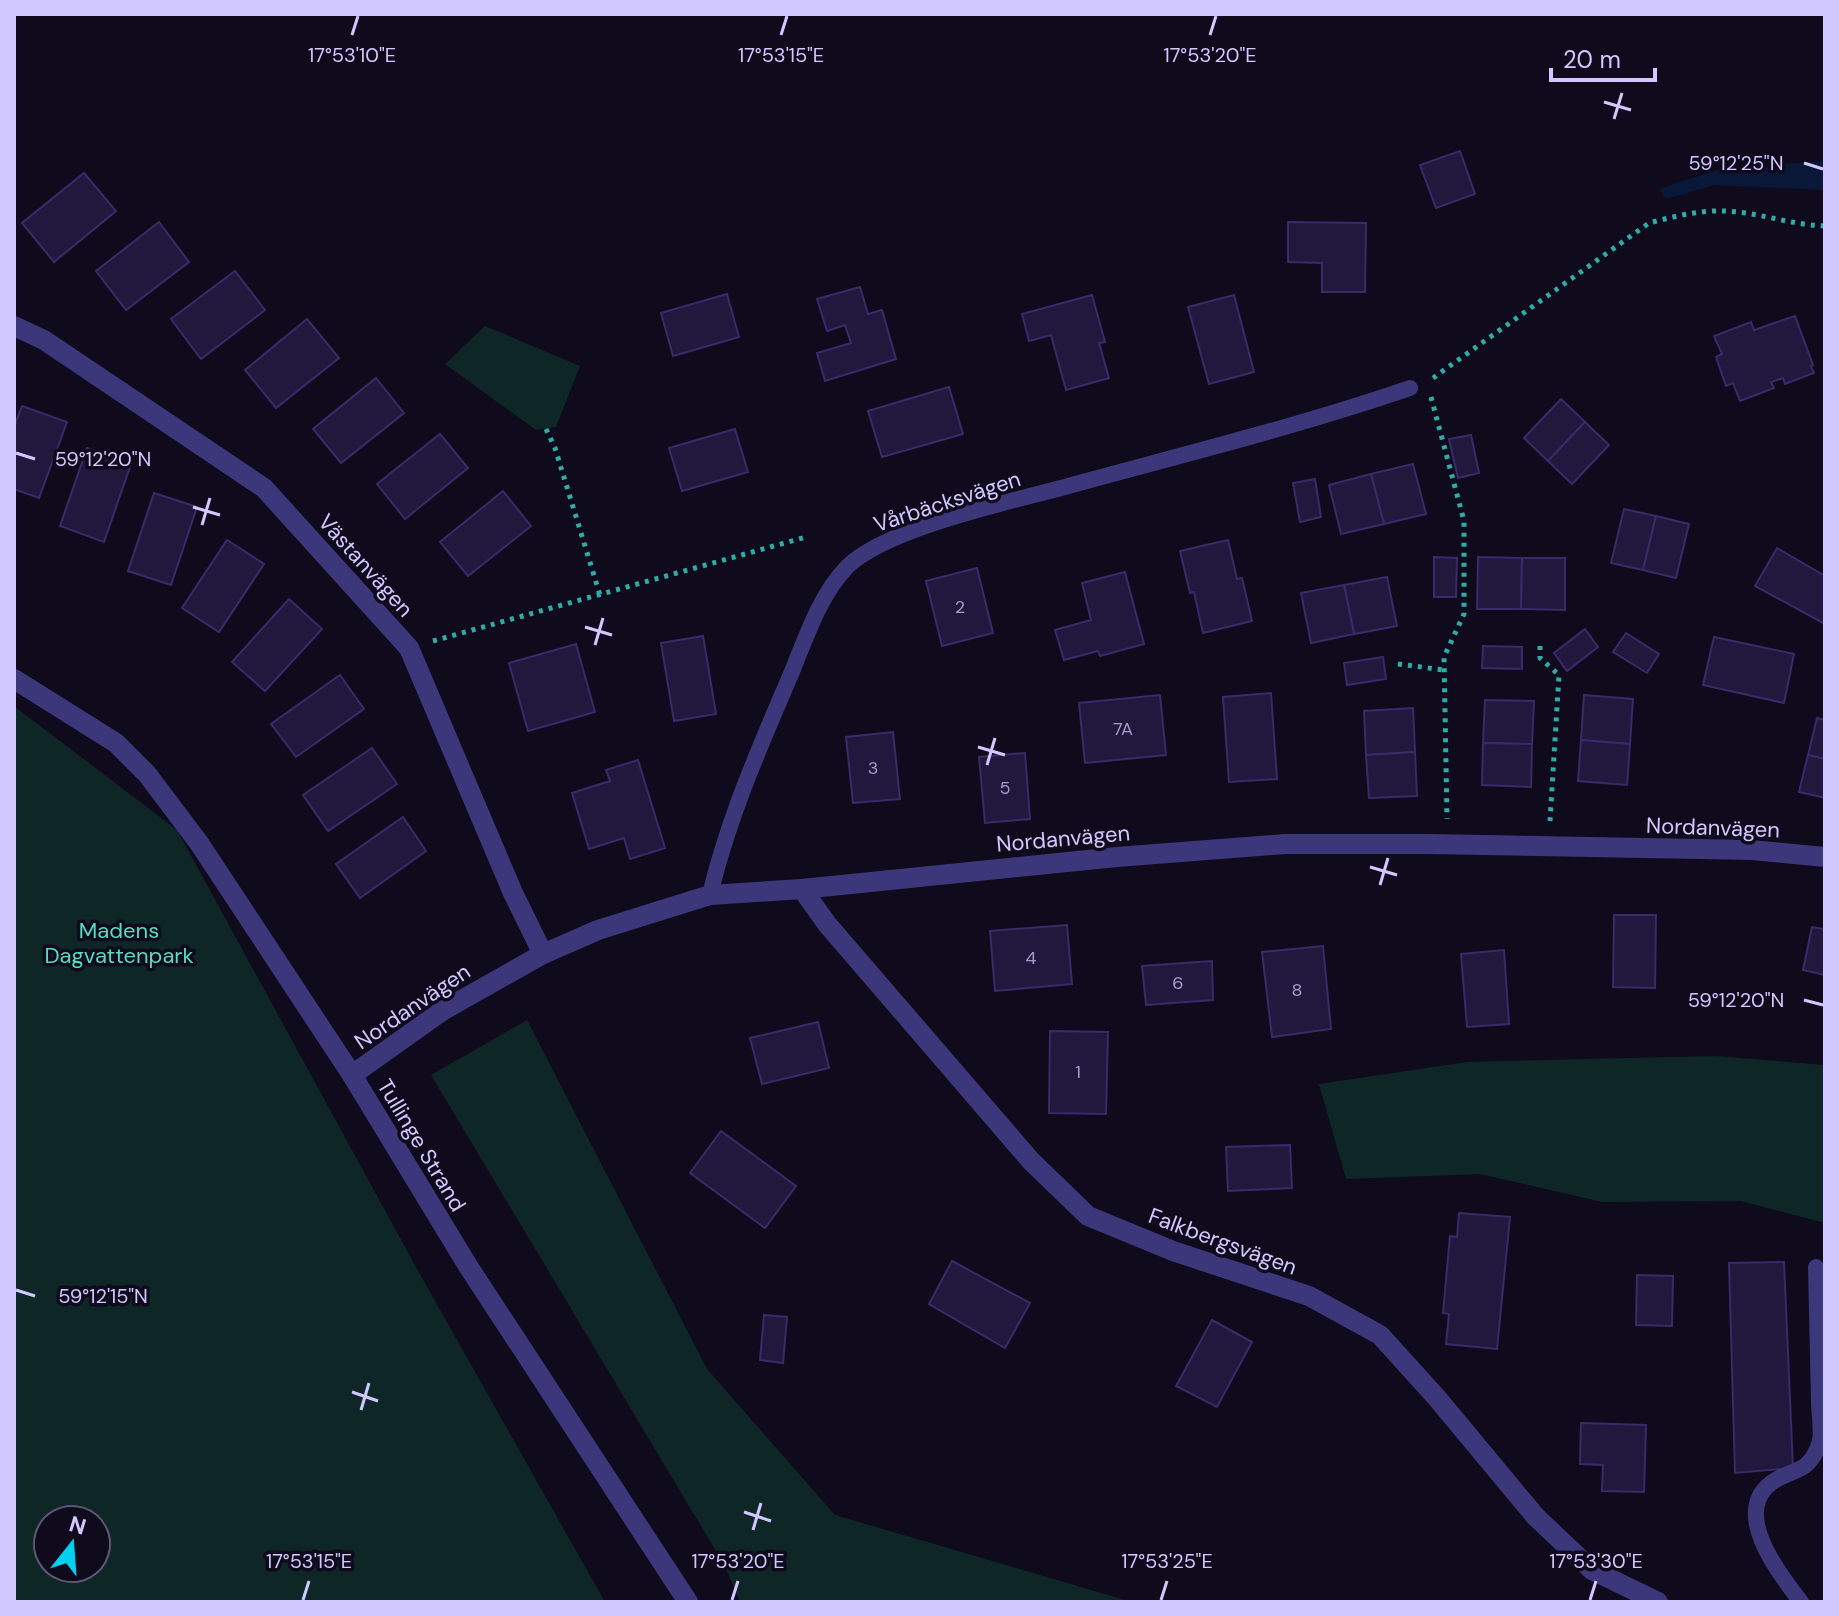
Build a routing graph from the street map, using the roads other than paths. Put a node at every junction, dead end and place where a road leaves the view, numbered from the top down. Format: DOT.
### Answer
graph roads {
  1 [pos="14,326"];
  2 [pos="1410,388"];
  3 [pos="14,679"];
  4 [pos="1825,857"];
  5 [pos="802,889"];
  6 [pos="710,895"];
  7 [pos="543,954"];
  8 [pos="352,1075"];
  9 [pos="1816,1267"];
  10 [pos="688,1602"];
  11 [pos="1658,1602"];
  12 [pos="1801,1602"];
  1 -- 7 [label="street, Västanvägen"];
  2 -- 6 [label="lane, Vårbäcksvägen"];
  3 -- 8 [label="street, Tullinge Strand"];
  4 -- 5 [label="street, Nordanvägen"];
  5 -- 6 [label="street, Nordanvägen"];
  5 -- 11 [label="street, Falkbergsvägen"];
  6 -- 7 [label="street, Nordanvägen"];
  7 -- 8 [label="street, Nordanvägen"];
  8 -- 10 [label="street, Tullinge Strand"];
  9 -- 12 [label="lane"];
}
